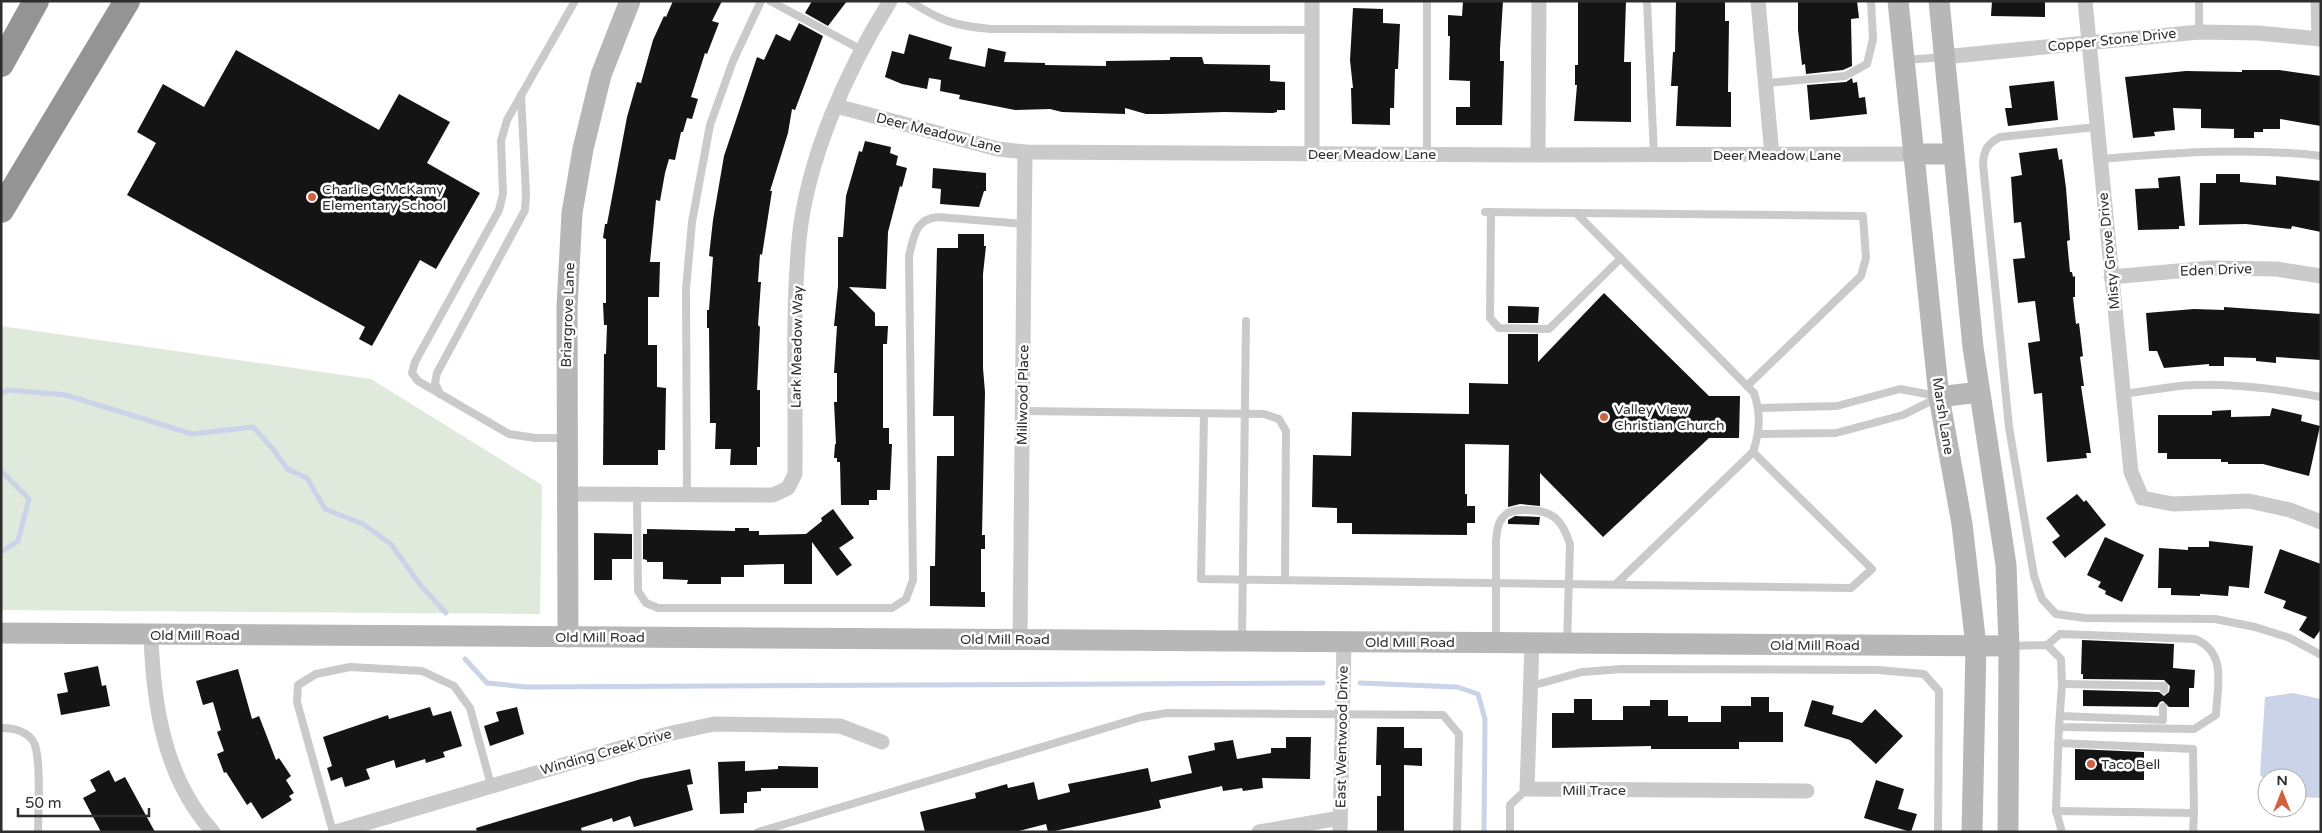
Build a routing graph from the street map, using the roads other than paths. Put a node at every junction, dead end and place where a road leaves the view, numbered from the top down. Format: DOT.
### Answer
graph roads {
  1 [pos="36,1"];
  2 [pos="127,1"];
  3 [pos="575,1"];
  4 [pos="630,1"];
  5 [pos="761,1"];
  6 [pos="770,1"];
  7 [pos="890,1"];
  8 [pos="910,1"];
  9 [pos="1312,1"];
  10 [pos="1427,1"];
  11 [pos="1539,1"];
  12 [pos="1648,1"];
  13 [pos="1758,1"];
  14 [pos="1870,1"];
  15 [pos="1898,1"];
  16 [pos="1939,1"];
  17 [pos="2084,1"];
  18 [pos="2199,1"];
  19 [pos="2318,1"];
  20 [pos="1312,30"];
  21 [pos="2199,32"];
  22 [pos="2320,39"];
  23 [pos="2089,42"];
  24 [pos="862,50"];
  25 [pos="1944,57"];
  26 [pos="1904,61"];
  27 [pos="1,64"];
  28 [pos="1766,83"];
  29 [pos="521,95"];
  30 [pos="836,106"];
  31 [pos="2096,127"];
  32 [pos="1025,152"];
  33 [pos="1312,153"];
  34 [pos="1427,154"];
  35 [pos="1913,154"];
  36 [pos="1952,154"];
  37 [pos="1538,155"];
  38 [pos="1654,155"];
  39 [pos="1772,155"];
  40 [pos="2321,156"];
  41 [pos="2100,159"];
  42 [pos="1,210"];
  43 [pos="1576,212"];
  44 [pos="1024,224"];
  45 [pos="1621,258"];
  46 [pos="2321,276"];
  47 [pos="2111,277"];
  48 [pos="1246,321"];
  49 [pos="1748,386"];
  50 [pos="1979,392"];
  51 [pos="440,394"];
  52 [pos="2124,394"];
  53 [pos="1939,397"];
  54 [pos="2321,397"];
  55 [pos="1760,408"];
  56 [pos="1023,411"];
  57 [pos="1204,414"];
  58 [pos="1245,415"];
  59 [pos="1760,434"];
  60 [pos="567,438"];
  61 [pos="1753,452"];
  62 [pos="567,494"];
  63 [pos="637,494"];
  64 [pos="687,494"];
  65 [pos="2321,522"];
  66 [pos="1243,580"];
  67 [pos="1285,580"];
  68 [pos="1496,583"];
  69 [pos="1569,584"];
  70 [pos="1616,584"];
  71 [pos="1,633"];
  72 [pos="151,634"];
  73 [pos="568,637"];
  74 [pos="1020,639"];
  75 [pos="1242,641"];
  76 [pos="1344,641"];
  77 [pos="1496,642"];
  78 [pos="1532,643"];
  79 [pos="1567,643"];
  80 [pos="2047,645"];
  81 [pos="1976,646"];
  82 [pos="2009,646"];
  83 [pos="2321,655"];
  84 [pos="2062,684"];
  85 [pos="1531,686"];
  86 [pos="2164,690"];
  87 [pos="2163,707"];
  88 [pos="1343,715"];
  89 [pos="2060,716"];
  90 [pos="2059,727"];
  91 [pos="1,728"];
  92 [pos="882,742"];
  93 [pos="2058,743"];
  94 [pos="491,785"];
  95 [pos="1528,789"];
  96 [pos="1807,791"];
  97 [pos="2056,812"];
  98 [pos="2194,813"];
  99 [pos="1340,825"];
  100 [pos="38,832"];
  101 [pos="213,832"];
  102 [pos="334,832"];
  103 [pos="758,832"];
  104 [pos="1259,832"];
  105 [pos="1457,832"];
  106 [pos="1510,832"];
  107 [pos="1938,832"];
  108 [pos="1972,832"];
  109 [pos="2008,832"];
  110 [pos="2062,832"];
  111 [pos="2193,832"];
  1 -- 27 [label="highway"];
  2 -- 42 [label="highway"];
  3 -- 29 [label="lane"];
  4 -- 60 [label="street, Briargrove Lane"];
  5 -- 64 [label="lane"];
  6 -- 24 [label="lane"];
  7 -- 24 [label="street, Lark Meadow Way"];
  8 -- 20 [label="lane"];
  9 -- 20 [label="street"];
  10 -- 34 [label="lane"];
  11 -- 37 [label="street"];
  12 -- 38 [label="lane"];
  13 -- 28 [label="street"];
  14 -- 28 [label="lane"];
  15 -- 26 [label="street, Marsh Lane"];
  16 -- 25 [label="street"];
  17 -- 23 [label="street, Misty Grove Drive"];
  18 -- 21 [label="lane"];
  19 -- 22 [label="street"];
  20 -- 33 [label="street"];
  21 -- 22 [label="street, Copper Stone Drive"];
  21 -- 23 [label="street, Copper Stone Drive"];
  23 -- 25 [label="street, Copper Stone Drive"];
  23 -- 31 [label="street, Misty Grove Drive"];
  24 -- 30 [label="street, Lark Meadow Way"];
  25 -- 26 [label="lane, Copper Stone Drive"];
  25 -- 36 [label="street"];
  26 -- 35 [label="street, Marsh Lane"];
  28 -- 39 [label="street"];
  29 -- 51 [label="lane"];
  29 -- 51 [label="lane"];
  30 -- 32 [label="street, Deer Meadow Lane"];
  30 -- 64 [label="street, Lark Meadow Way"];
  31 -- 41 [label="street, Misty Grove Drive"];
  31 -- 83 [label="lane"];
  32 -- 33 [label="street, Deer Meadow Lane"];
  32 -- 44 [label="street, Millwood Place"];
  33 -- 34 [label="street, Deer Meadow Lane"];
  34 -- 37 [label="street, Deer Meadow Lane"];
  35 -- 36 [label="street"];
  35 -- 39 [label="street, Deer Meadow Lane"];
  35 -- 53 [label="street, Marsh Lane"];
  36 -- 50 [label="street"];
  37 -- 38 [label="street, Deer Meadow Lane"];
  38 -- 39 [label="street, Deer Meadow Lane"];
  40 -- 41 [label="lane"];
  41 -- 47 [label="street, Misty Grove Drive"];
  43 -- 45 [label="lane"];
  43 -- 45 [label="lane"];
  43 -- 49 [label="lane"];
  44 -- 56 [label="street, Millwood Place"];
  44 -- 63 [label="lane"];
  45 -- 49 [label="lane"];
  46 -- 47 [label="street, Eden Drive"];
  47 -- 52 [label="street, Misty Grove Drive"];
  48 -- 58 [label="lane"];
  49 -- 55 [label="lane"];
  50 -- 53 [label="street"];
  50 -- 82 [label="street"];
  51 -- 60 [label="lane"];
  52 -- 54 [label="lane"];
  52 -- 65 [label="street, Misty Grove Drive"];
  53 -- 55 [label="lane"];
  53 -- 59 [label="lane"];
  53 -- 81 [label="street, Marsh Lane"];
  55 -- 59 [label="lane"];
  56 -- 57 [label="lane"];
  56 -- 74 [label="street, Millwood Place"];
  57 -- 58 [label="lane"];
  57 -- 66 [label="lane"];
  58 -- 66 [label="lane"];
  58 -- 67 [label="lane"];
  59 -- 61 [label="lane"];
  60 -- 62 [label="street, Briargrove Lane"];
  61 -- 70 [label="lane"];
  61 -- 70 [label="lane"];
  62 -- 63 [label="street, Lark Meadow Way"];
  62 -- 73 [label="street, Briargrove Lane"];
  63 -- 64 [label="street, Lark Meadow Way"];
  66 -- 67 [label="lane"];
  66 -- 75 [label="lane"];
  67 -- 68 [label="lane"];
  68 -- 69 [label="lane"];
  68 -- 69 [label="lane"];
  68 -- 77 [label="lane"];
  69 -- 70 [label="lane"];
  69 -- 79 [label="lane"];
  71 -- 72 [label="street, Old Mill Road"];
  72 -- 73 [label="street, Old Mill Road"];
  72 -- 101 [label="street"];
  73 -- 74 [label="street, Old Mill Road"];
  74 -- 75 [label="street, Old Mill Road"];
  75 -- 76 [label="street, Old Mill Road"];
  76 -- 77 [label="street, Old Mill Road"];
  76 -- 88 [label="street, East Wentwood Drive"];
  77 -- 78 [label="street, Old Mill Road"];
  78 -- 79 [label="street, Old Mill Road"];
  78 -- 85 [label="street"];
  79 -- 81 [label="street, Old Mill Road"];
  80 -- 82 [label="lane"];
  80 -- 84 [label="lane"];
  80 -- 90 [label="lane"];
  81 -- 82 [label="street, Old Mill Road"];
  81 -- 108 [label="street, Marsh Lane"];
  82 -- 109 [label="street"];
  84 -- 86 [label="lane"];
  84 -- 89 [label="lane"];
  85 -- 95 [label="street"];
  85 -- 107 [label="lane"];
  87 -- 89 [label="lane"];
  88 -- 99 [label="street, East Wentwood Drive"];
  88 -- 103 [label="lane"];
  88 -- 105 [label="lane"];
  89 -- 90 [label="lane"];
  90 -- 93 [label="lane"];
  91 -- 100 [label="lane"];
  92 -- 94 [label="street, Winding Creek Drive"];
  93 -- 97 [label="lane"];
  93 -- 98 [label="lane"];
  94 -- 102 [label="street, Winding Creek Drive"];
  94 -- 102 [label="lane"];
  95 -- 96 [label="street, Mill Trace"];
  95 -- 106 [label="lane"];
  97 -- 98 [label="lane"];
  97 -- 110 [label="lane"];
  98 -- 111 [label="lane"];
  99 -- 104 [label="street"];
}
